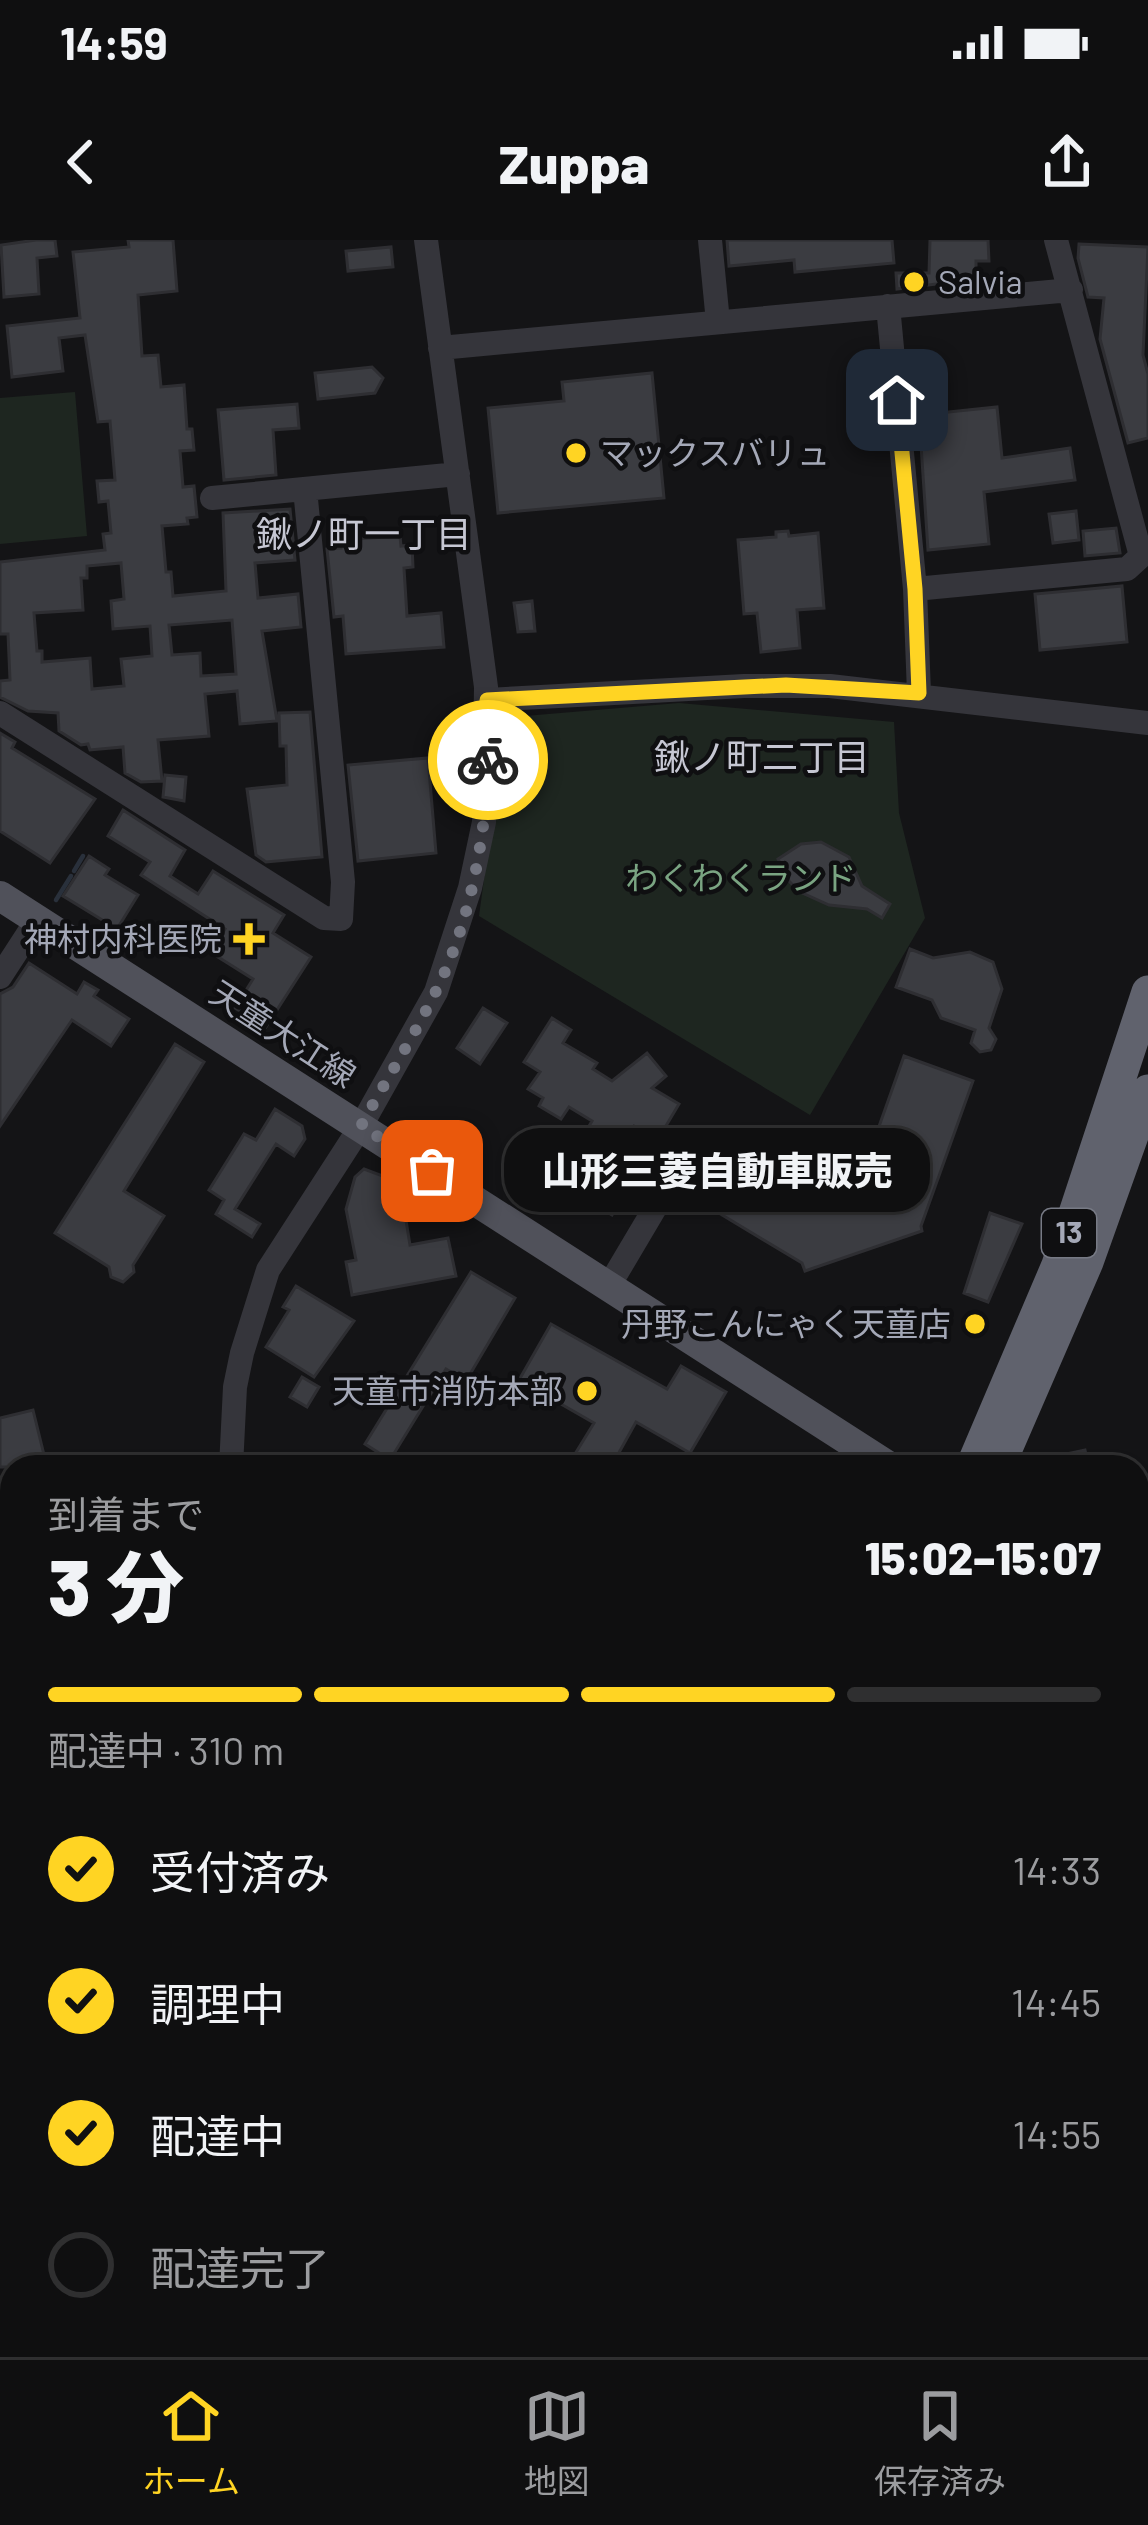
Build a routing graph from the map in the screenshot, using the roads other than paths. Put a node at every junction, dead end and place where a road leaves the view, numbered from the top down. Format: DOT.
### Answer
graph roads {
  1 [pos="426,240"];
  2 [pos="710,240"];
  3 [pos="1056,240"];
  4 [pos="1070,290"];
  5 [pos="888,306"];
  6 [pos="718,322"];
  7 [pos="440,348"];
  8 [pos="458,474"];
  9 [pos="305,489"];
  10 [pos="212,497"];
  11 [pos="915,589"];
  12 [pos="919,693"];
  13 [pos="487,700"];
  14 [pos="0,713"];
  15 [pos="1148,722"];
  16 [pos="0,896"];
  17 [pos="37,920"];
  18 [pos="0,977"];
  19 [pos="1148,992"];
  20 [pos="1148,1091"];
  21 [pos="361,1126"];
  22 [pos="674,1176"];
  23 [pos="610,1285"];
  24 [pos="232,1455"];
  25 [pos="872,1455"];
  26 [pos="977,1455"];
  27 [pos="1003,1455"];
  1 -- 7 [label="street"];
  2 -- 6 [label="street"];
  3 -- 4 [label="street"];
  4 -- 5 [label="street"];
  4 -- 11 [label="street"];
  5 -- 6 [label="street"];
  5 -- 11 [label="street"];
  6 -- 7 [label="street"];
  7 -- 8 [label="street"];
  8 -- 9 [label="street"];
  8 -- 13 [label="street"];
  9 -- 10 [label="street"];
  9 -- 14 [label="street"];
  11 -- 12 [label="street"];
  12 -- 13 [label="street"];
  12 -- 15 [label="street"];
  13 -- 21 [label="street"];
  16 -- 17 [label="main road, 天童大江線"];
  17 -- 18 [label="street"];
  17 -- 21 [label="main road, 天童大江線"];
  19 -- 26 [label="highway, 13"];
  20 -- 27 [label="highway, 13"];
  21 -- 23 [label="main road, 天童大江線"];
  21 -- 24 [label="street"];
  22 -- 23 [label="street"];
  23 -- 25 [label="main road, 天童大江線"];
}
